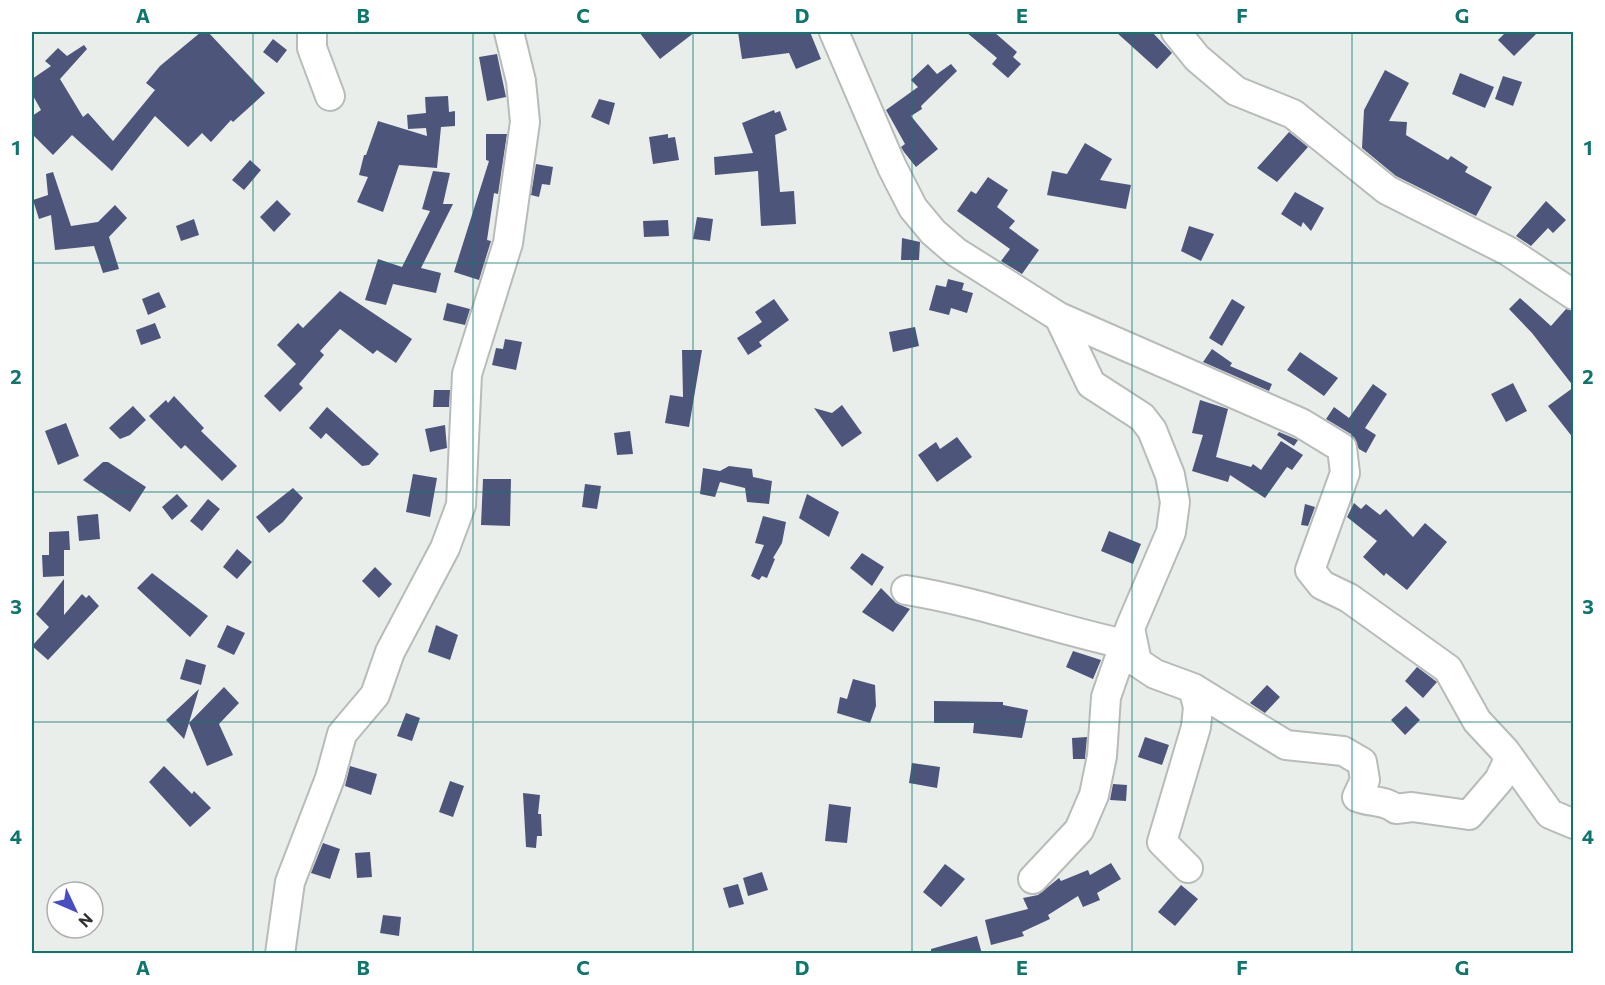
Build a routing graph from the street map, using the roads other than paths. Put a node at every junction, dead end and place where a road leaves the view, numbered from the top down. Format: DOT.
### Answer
graph roads {
  1 [pos="312,32"];
  2 [pos="509,32"];
  3 [pos="834,32"];
  4 [pos="1176,32"];
  5 [pos="330,96"];
  6 [pos="1574,295"];
  7 [pos="1059,317"];
  8 [pos="906,590"];
  9 [pos="1127,636"];
  10 [pos="1193,688"];
  11 [pos="1513,780"];
  12 [pos="1574,824"];
  13 [pos="1188,868"];
  14 [pos="1033,879"];
  15 [pos="280,954"];
  1 -- 5 [label="street"];
  2 -- 15 [label="street"];
  3 -- 7 [label="street"];
  4 -- 6 [label="street"];
  7 -- 9 [label="street"];
  7 -- 11 [label="street"];
  8 -- 9 [label="street"];
  9 -- 10 [label="street"];
  9 -- 14 [label="street"];
  10 -- 11 [label="street"];
  10 -- 13 [label="street"];
  11 -- 12 [label="street"];
}
